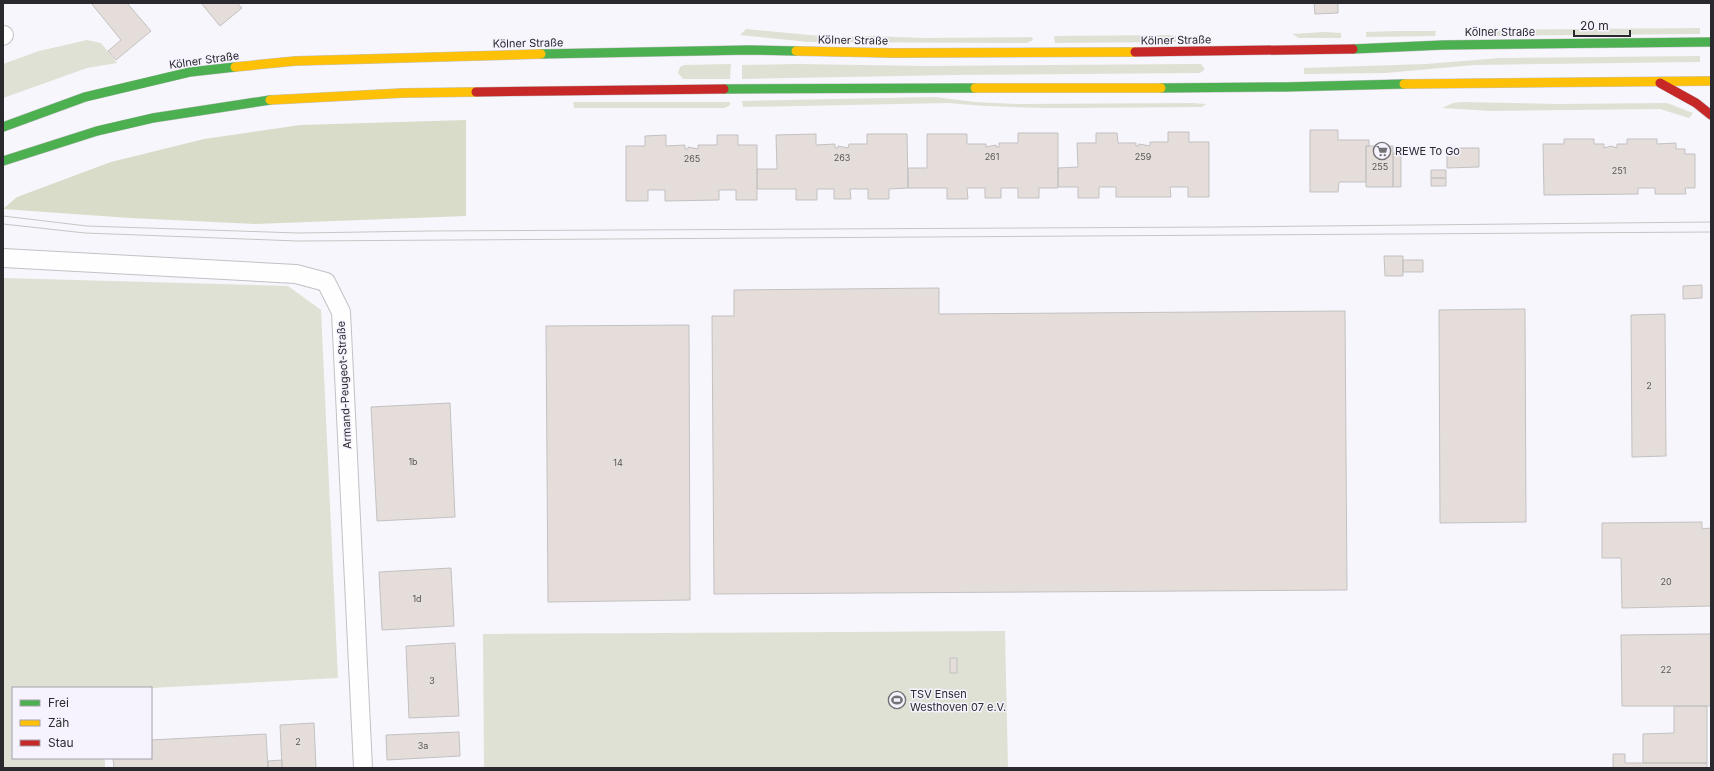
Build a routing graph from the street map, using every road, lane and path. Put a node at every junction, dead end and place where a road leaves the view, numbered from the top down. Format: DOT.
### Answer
graph roads {
  1 [pos="1711,42"];
  2 [pos="1711,81"];
  3 [pos="1657,82"];
  4 [pos="1711,115"];
  5 [pos="3,127"];
  6 [pos="3,161"];
  7 [pos="3,258"];
  8 [pos="363,768"];
  1 -- 5 [label="main road, Kölner Straße"];
  2 -- 3 [label="main road"];
  3 -- 4 [label="main road"];
  3 -- 6 [label="main road"];
  7 -- 8 [label="street, Armand-Peugeot-Straße"];
}
